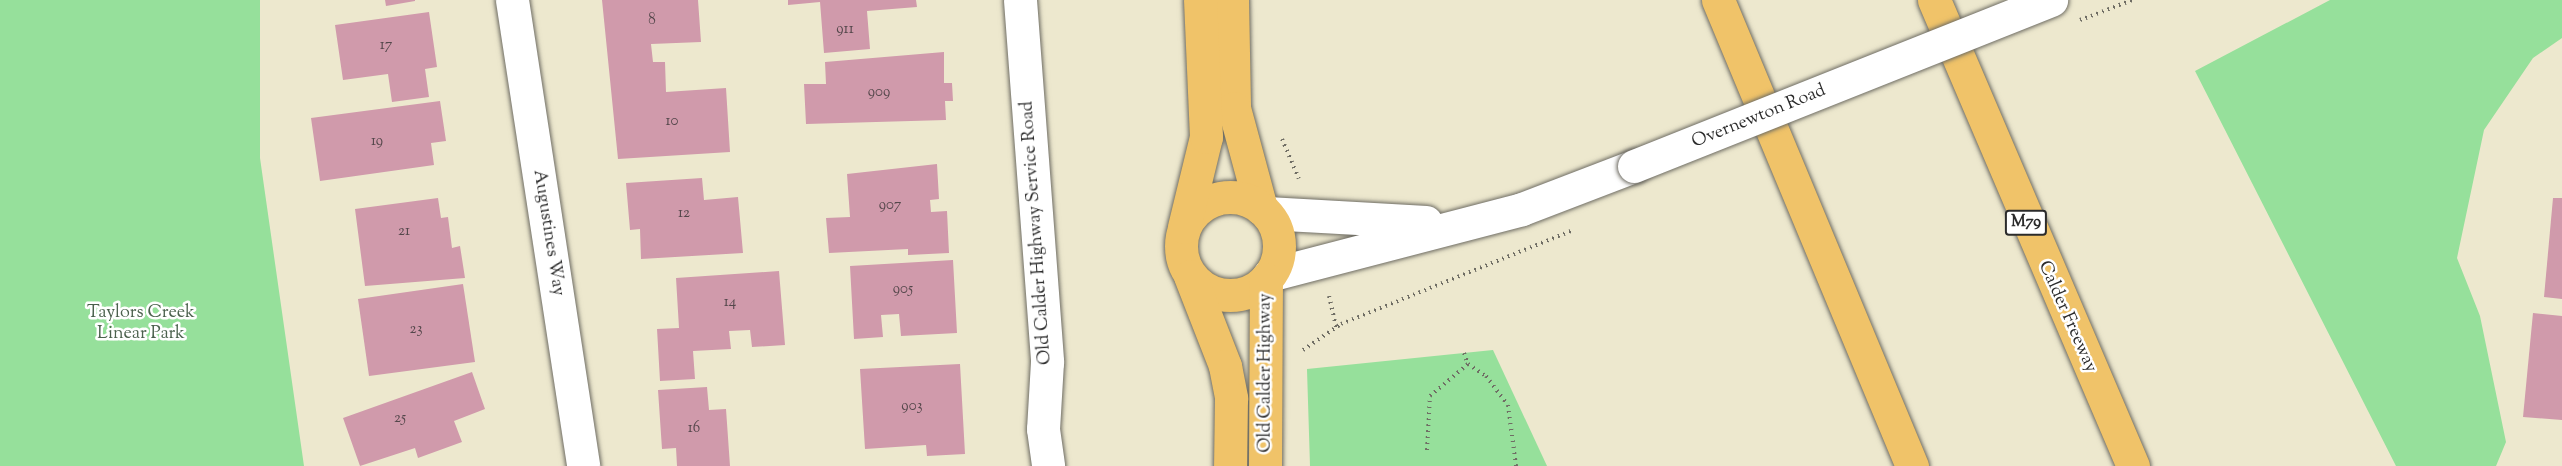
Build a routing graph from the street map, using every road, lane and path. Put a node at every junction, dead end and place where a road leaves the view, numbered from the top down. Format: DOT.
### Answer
graph roads {
  1 [pos="512,0"];
  2 [pos="1020,0"];
  3 [pos="1200,0"];
  4 [pos="1232,0"];
  5 [pos="1718,0"];
  6 [pos="1934,0"];
  7 [pos="2051,0"];
  8 [pos="2132,0"];
  9 [pos="2091,16"];
  10 [pos="1278,128"];
  11 [pos="1264,211"];
  12 [pos="1315,218"];
  13 [pos="1463,222"];
  14 [pos="1584,226"];
  15 [pos="1182,235"];
  16 [pos="1324,260"];
  17 [pos="1190,276"];
  18 [pos="1268,277"];
  19 [pos="1464,353"];
  20 [pos="1468,364"];
  21 [pos="1427,450"];
  22 [pos="583,466"];
  23 [pos="1048,466"];
  24 [pos="1230,466"];
  25 [pos="1265,466"];
  26 [pos="1516,466"];
  27 [pos="1912,466"];
  28 [pos="2133,466"];
  1 -- 22 [label="street, Augustines Way"];
  2 -- 23 [label="street, Old Calder Highway Service Road"];
  3 -- 15 [label="main road"];
  4 -- 11 [label="main road"];
  5 -- 27 [label="main road"];
  6 -- 28 [label="main road, Calder Freeway / M79"];
  7 -- 13 [label="street, Overnewton Road, bridge"];
  8 -- 9 [label="path"];
  10 -- 12 [label="path"];
  11 -- 12 [label="street, Overnewton Road"];
  11 -- 15 [label="main road"];
  11 -- 18 [label="main road"];
  12 -- 13 [label="street, Overnewton Road"];
  13 -- 16 [label="street, Overnewton Road"];
  14 -- 16 [label="path"];
  15 -- 17 [label="main road"];
  16 -- 18 [label="street, Overnewton Road"];
  17 -- 18 [label="main road"];
  17 -- 24 [label="main road, Old Calder Highway"];
  18 -- 25 [label="main road, Old Calder Highway"];
  19 -- 20 [label="path"];
  20 -- 21 [label="path"];
  20 -- 26 [label="path"];
}
